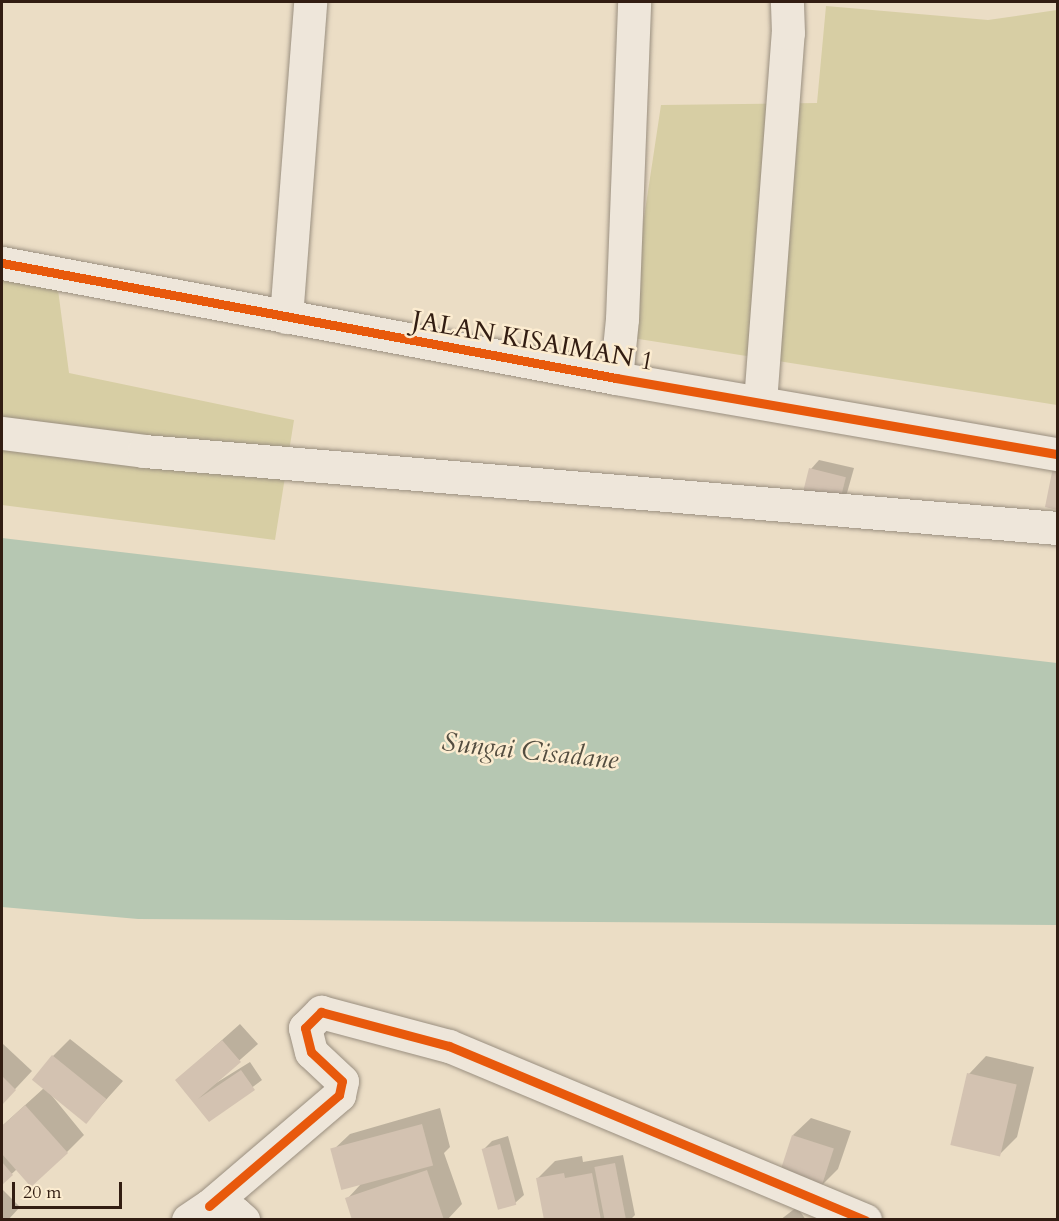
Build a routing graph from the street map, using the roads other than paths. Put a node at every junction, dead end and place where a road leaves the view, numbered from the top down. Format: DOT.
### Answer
graph roads {
  1 [pos="310,2"];
  2 [pos="634,2"];
  3 [pos="786,2"];
  4 [pos="2,263"];
  5 [pos="286,318"];
  6 [pos="616,378"];
  7 [pos="760,402"];
  8 [pos="2,433"];
  9 [pos="1058,454"];
  10 [pos="1058,528"];
  11 [pos="199,1213"];
  12 [pos="243,1220"];
  13 [pos="865,1220"];
  1 -- 5 [label="street"];
  2 -- 6 [label="street"];
  3 -- 7 [label="street"];
  4 -- 5 [label="street, JALAN KISAIMAN 1"];
  5 -- 6 [label="street, JALAN KISAIMAN 1"];
  6 -- 7 [label="street, JALAN KISAIMAN 1"];
  7 -- 9 [label="street, JALAN KISAIMAN 1"];
  8 -- 10 [label="street"];
  11 -- 12 [label="street"];
  11 -- 13 [label="street"];
}
